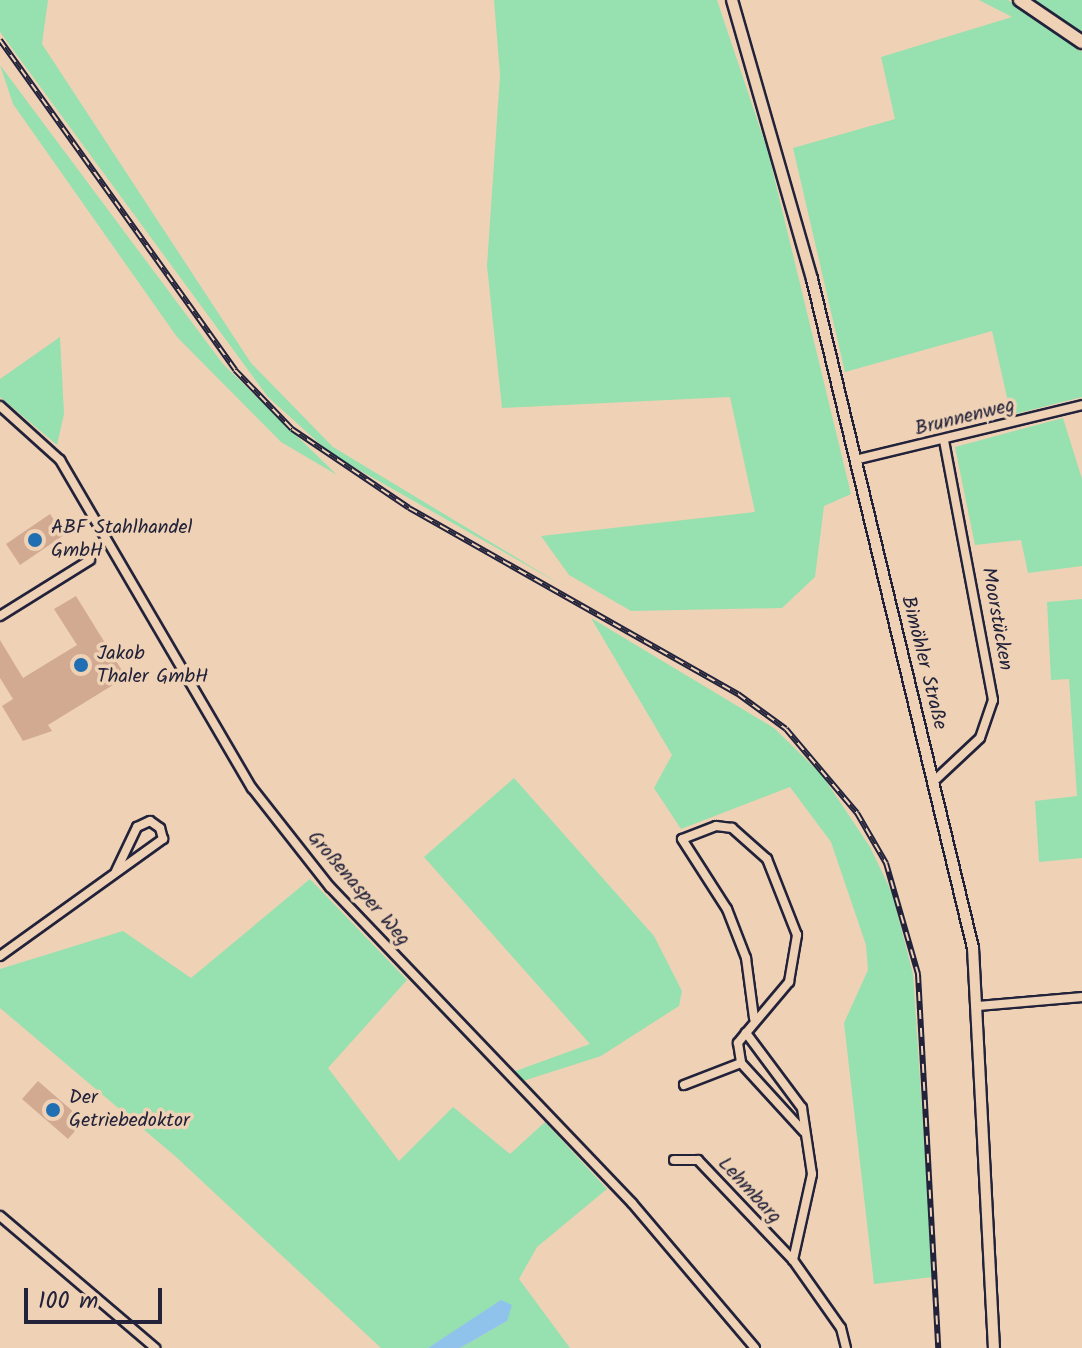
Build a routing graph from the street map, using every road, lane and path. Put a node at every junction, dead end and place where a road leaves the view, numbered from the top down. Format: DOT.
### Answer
graph roads {
  1 [pos="732,0"];
  2 [pos="1020,0"];
  3 [pos="1082,42"];
  4 [pos="1082,405"];
  5 [pos="0,406"];
  6 [pos="944,441"];
  7 [pos="855,460"];
  8 [pos="90,560"];
  9 [pos="0,616"];
  10 [pos="933,782"];
  11 [pos="116,871"];
  12 [pos="0,956"];
  13 [pos="1082,997"];
  14 [pos="979,1006"];
  15 [pos="754,1018"];
  16 [pos="746,1033"];
  17 [pos="741,1063"];
  18 [pos="684,1085"];
  19 [pos="804,1132"];
  20 [pos="674,1160"];
  21 [pos="0,1216"];
  22 [pos="793,1260"];
  23 [pos="155,1348"];
  24 [pos="755,1348"];
  25 [pos="846,1348"];
  26 [pos="994,1348"];
  1 -- 7 [label="street, Bimöhler Straße"];
  2 -- 3 [label="main road"];
  4 -- 6 [label="street, Brunnenweg"];
  5 -- 24 [label="street, Großenasper Weg"];
  6 -- 7 [label="street, Brunnenweg"];
  6 -- 10 [label="street, Moorstücken"];
  7 -- 10 [label="street, Bimöhler Straße"];
  8 -- 9 [label="street"];
  10 -- 14 [label="street, Bimöhler Straße"];
  11 -- 11 [label="street"];
  11 -- 12 [label="street"];
  13 -- 14 [label="street"];
  14 -- 26 [label="street, Bimöhler Straße"];
  15 -- 15 [label="street"];
  15 -- 16 [label="street"];
  16 -- 17 [label="street"];
  16 -- 19 [label="street, Lehmbarg"];
  17 -- 18 [label="street"];
  17 -- 19 [label="street"];
  19 -- 22 [label="street, Lehmbarg"];
  20 -- 22 [label="street, Lehmbarg"];
  21 -- 23 [label="street"];
  22 -- 25 [label="street, Lehmbarg"];
}
